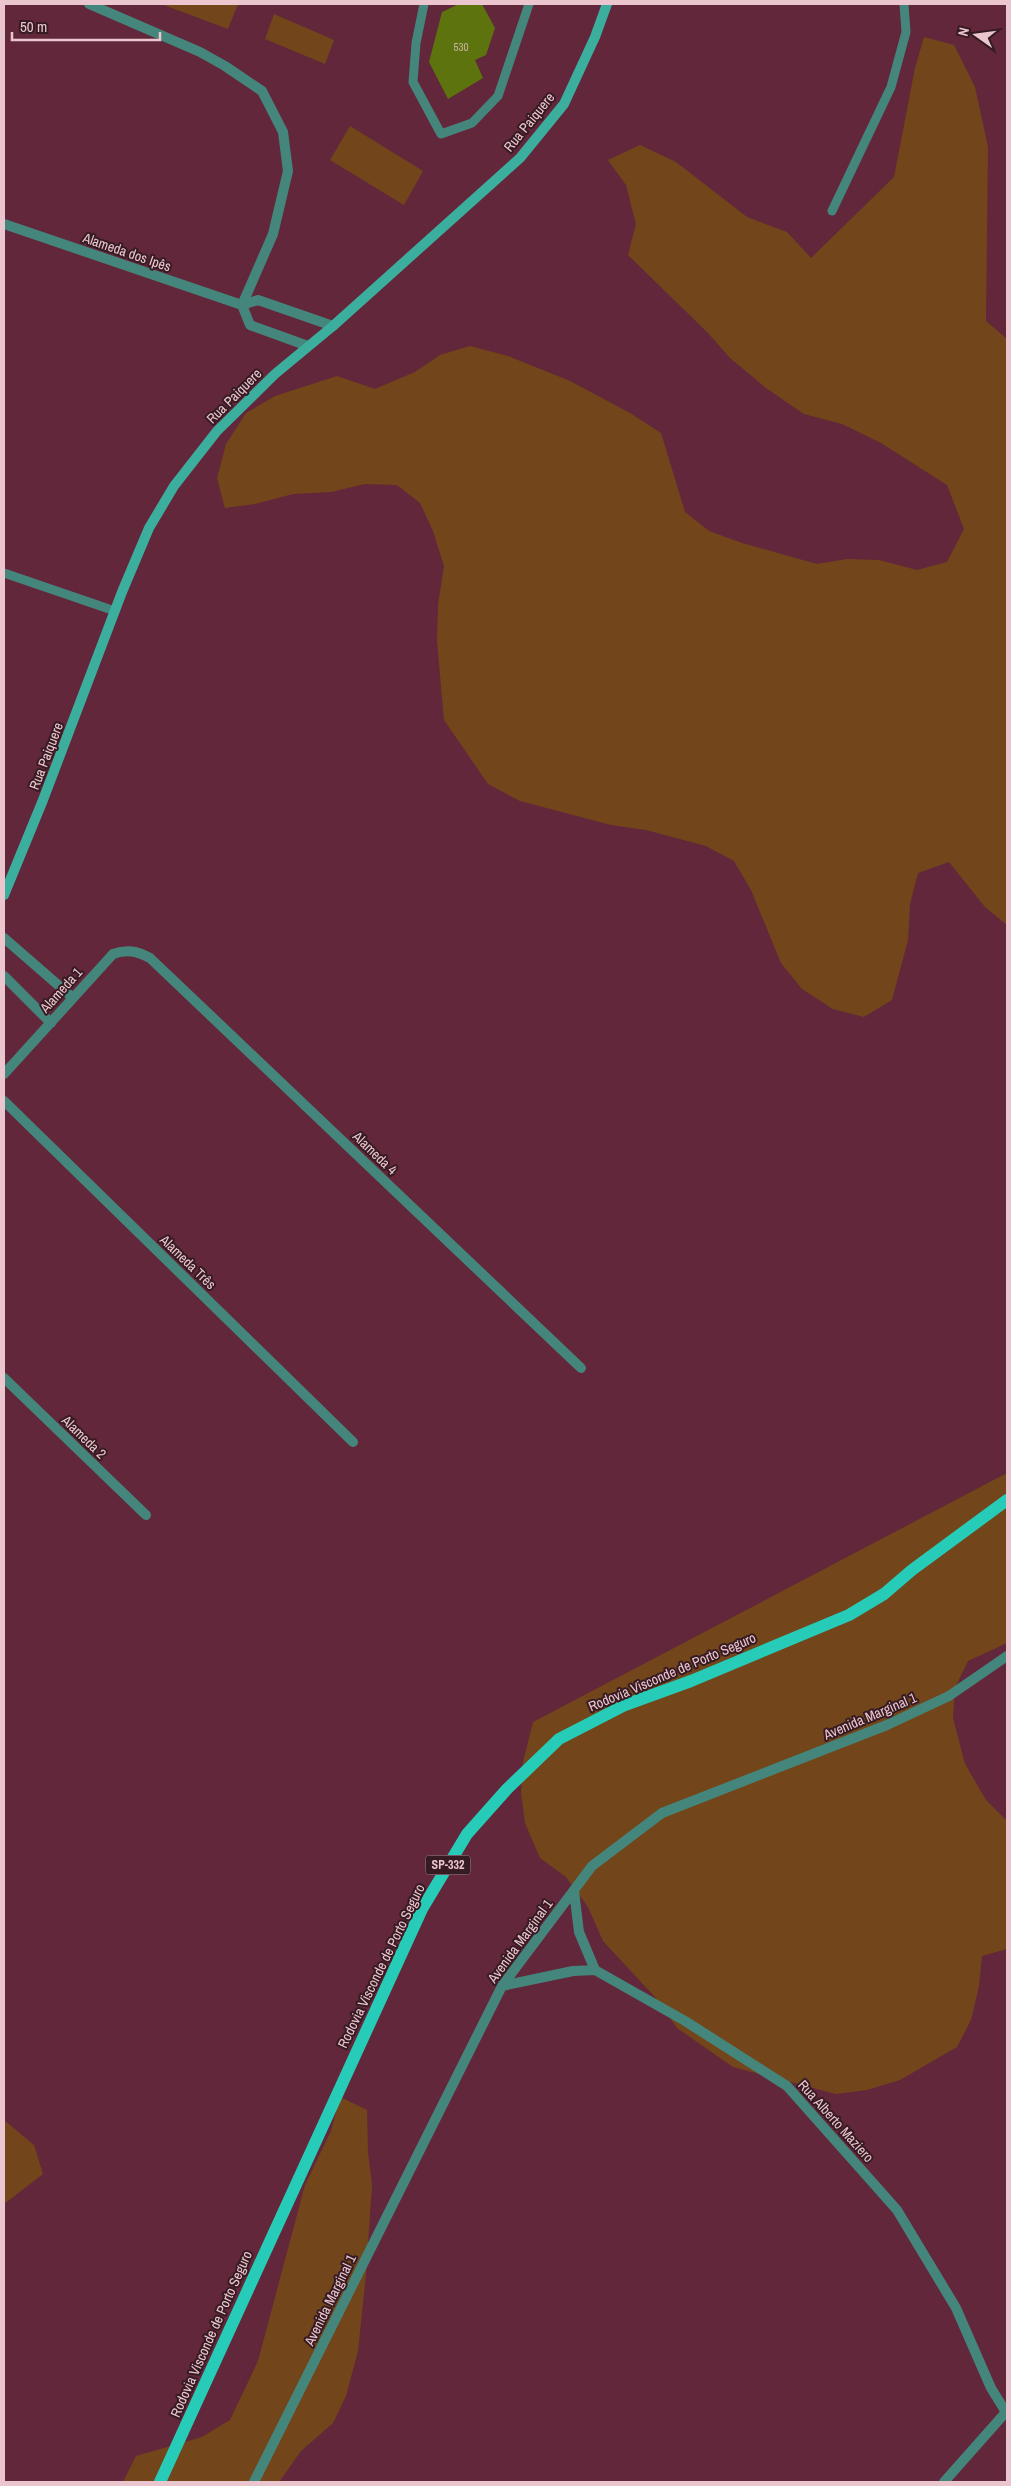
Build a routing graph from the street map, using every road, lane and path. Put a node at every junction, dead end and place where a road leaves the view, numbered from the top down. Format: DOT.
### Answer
graph roads {
  1 [pos="89,4"];
  2 [pos="424,4"];
  3 [pos="529,4"];
  4 [pos="607,4"];
  5 [pos="904,4"];
  6 [pos="832,211"];
  7 [pos="4,224"];
  8 [pos="242,305"];
  9 [pos="332,326"];
  10 [pos="308,346"];
  11 [pos="4,573"];
  12 [pos="116,611"];
  13 [pos="4,895"];
  14 [pos="4,938"];
  15 [pos="150,958"];
  16 [pos="4,976"];
  17 [pos="73,998"];
  18 [pos="51,1023"];
  19 [pos="4,1074"];
  20 [pos="4,1102"];
  21 [pos="582,1368"];
  22 [pos="4,1378"];
  23 [pos="353,1442"];
  24 [pos="1007,1500"];
  25 [pos="146,1515"];
  26 [pos="1007,1656"];
  27 [pos="574,1890"];
  28 [pos="596,1970"];
  29 [pos="502,1986"];
  30 [pos="1006,2413"];
  31 [pos="160,2482"];
  32 [pos="254,2482"];
  33 [pos="944,2482"];
  1 -- 8 [label="street"];
  2 -- 3 [label="lane"];
  4 -- 9 [label="street, Rua Paiquere"];
  5 -- 6 [label="lane"];
  7 -- 8 [label="street, Alameda dos Ipês"];
  8 -- 9 [label="street"];
  8 -- 10 [label="street"];
  9 -- 10 [label="street, Rua Paiquere"];
  10 -- 12 [label="street, Rua Paiquere"];
  11 -- 12 [label="lane"];
  12 -- 13 [label="street, Rua Paiquere"];
  14 -- 17 [label="street"];
  15 -- 17 [label="street, Alameda 1"];
  15 -- 21 [label="street, Alameda 4"];
  16 -- 18 [label="street"];
  17 -- 18 [label="street, Alameda 1"];
  18 -- 19 [label="street, Alameda 1"];
  20 -- 23 [label="street, Alameda Três"];
  22 -- 25 [label="street, Alameda 2"];
  24 -- 31 [label="main road, Rodovia Visconde de Porto Seguro / SP-332"];
  26 -- 27 [label="street, Avenida Marginal 1"];
  27 -- 28 [label="street"];
  27 -- 29 [label="street, Avenida Marginal 1"];
  28 -- 29 [label="street"];
  28 -- 30 [label="street, Rua Alberto Maziero"];
  29 -- 32 [label="street, Avenida Marginal 1"];
  30 -- 33 [label="street"];
}
